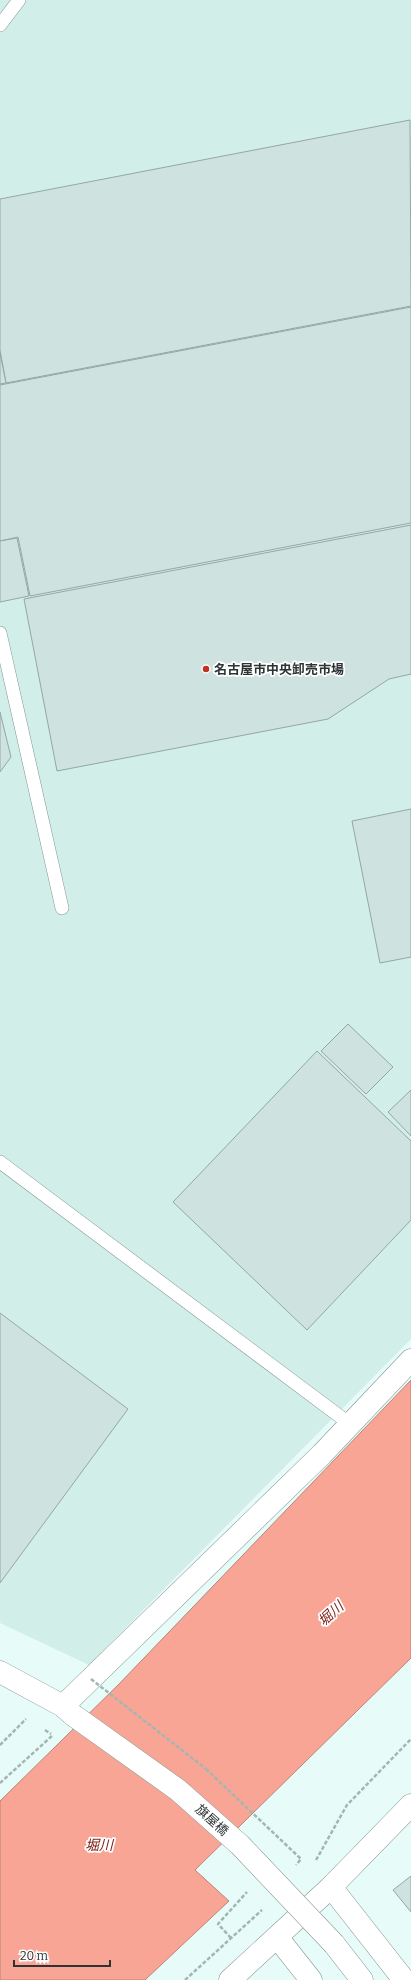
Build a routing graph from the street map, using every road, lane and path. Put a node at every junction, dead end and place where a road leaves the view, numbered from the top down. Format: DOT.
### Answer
graph roads {
  1 [pos="19,0"];
  2 [pos="0,25"];
  3 [pos="0,633"];
  4 [pos="62,908"];
  5 [pos="0,1162"];
  6 [pos="411,1360"];
  7 [pos="350,1424"];
  8 [pos="0,1672"];
  9 [pos="91,1679"];
  10 [pos="68,1710"];
  11 [pos="26,1719"];
  12 [pos="45,1730"];
  13 [pos="58,1739"];
  14 [pos="411,1739"];
  15 [pos="0,1745"];
  16 [pos="411,1805"];
  17 [pos="301,1859"];
  18 [pos="314,1863"];
  19 [pos="243,1885"];
  20 [pos="331,1887"];
  21 [pos="263,1909"];
  22 [pos="231,1938"];
  23 [pos="277,1938"];
  24 [pos="185,1980"];
  25 [pos="230,1980"];
  26 [pos="311,1980"];
  27 [pos="362,1980"];
  28 [pos="404,1980"];
  1 -- 2 [label="lane"];
  3 -- 4 [label="lane"];
  5 -- 7 [label="lane"];
  6 -- 7 [label="street"];
  7 -- 9 [label="street"];
  8 -- 10 [label="street, 旗屋橋"];
  9 -- 10 [label="street"];
  9 -- 17 [label="path, bridge"];
  10 -- 27 [label="street, 旗屋橋, bridge"];
  11 -- 15 [label="path"];
  12 -- 13 [label="path, bridge"];
  14 -- 18 [label="path"];
  16 -- 20 [label="street"];
  19 -- 22 [label="path"];
  20 -- 23 [label="street"];
  20 -- 28 [label="street"];
  21 -- 22 [label="path"];
  22 -- 24 [label="path"];
  23 -- 25 [label="street"];
  23 -- 26 [label="street"];
}
